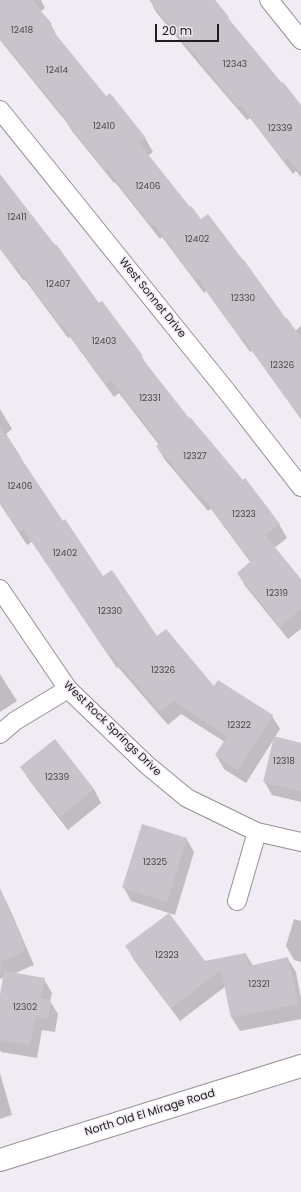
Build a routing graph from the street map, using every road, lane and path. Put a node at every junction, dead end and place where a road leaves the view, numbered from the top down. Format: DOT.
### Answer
graph roads {
  1 [pos="269,0"];
  2 [pos="301,40"];
  3 [pos="0,110"];
  4 [pos="301,487"];
  5 [pos="0,589"];
  6 [pos="68,689"];
  7 [pos="0,734"];
  8 [pos="257,832"];
  9 [pos="301,842"];
  10 [pos="237,901"];
  11 [pos="301,1066"];
  12 [pos="0,1160"];
  1 -- 2 [label="street"];
  3 -- 4 [label="street, West Sonnet Drive"];
  5 -- 6 [label="street, West Rock Springs Drive"];
  6 -- 7 [label="street"];
  6 -- 8 [label="street, West Rock Springs Drive"];
  8 -- 9 [label="street, West Rock Springs Drive"];
  8 -- 10 [label="street"];
  11 -- 12 [label="street, North Old El Mirage Road"];
}
